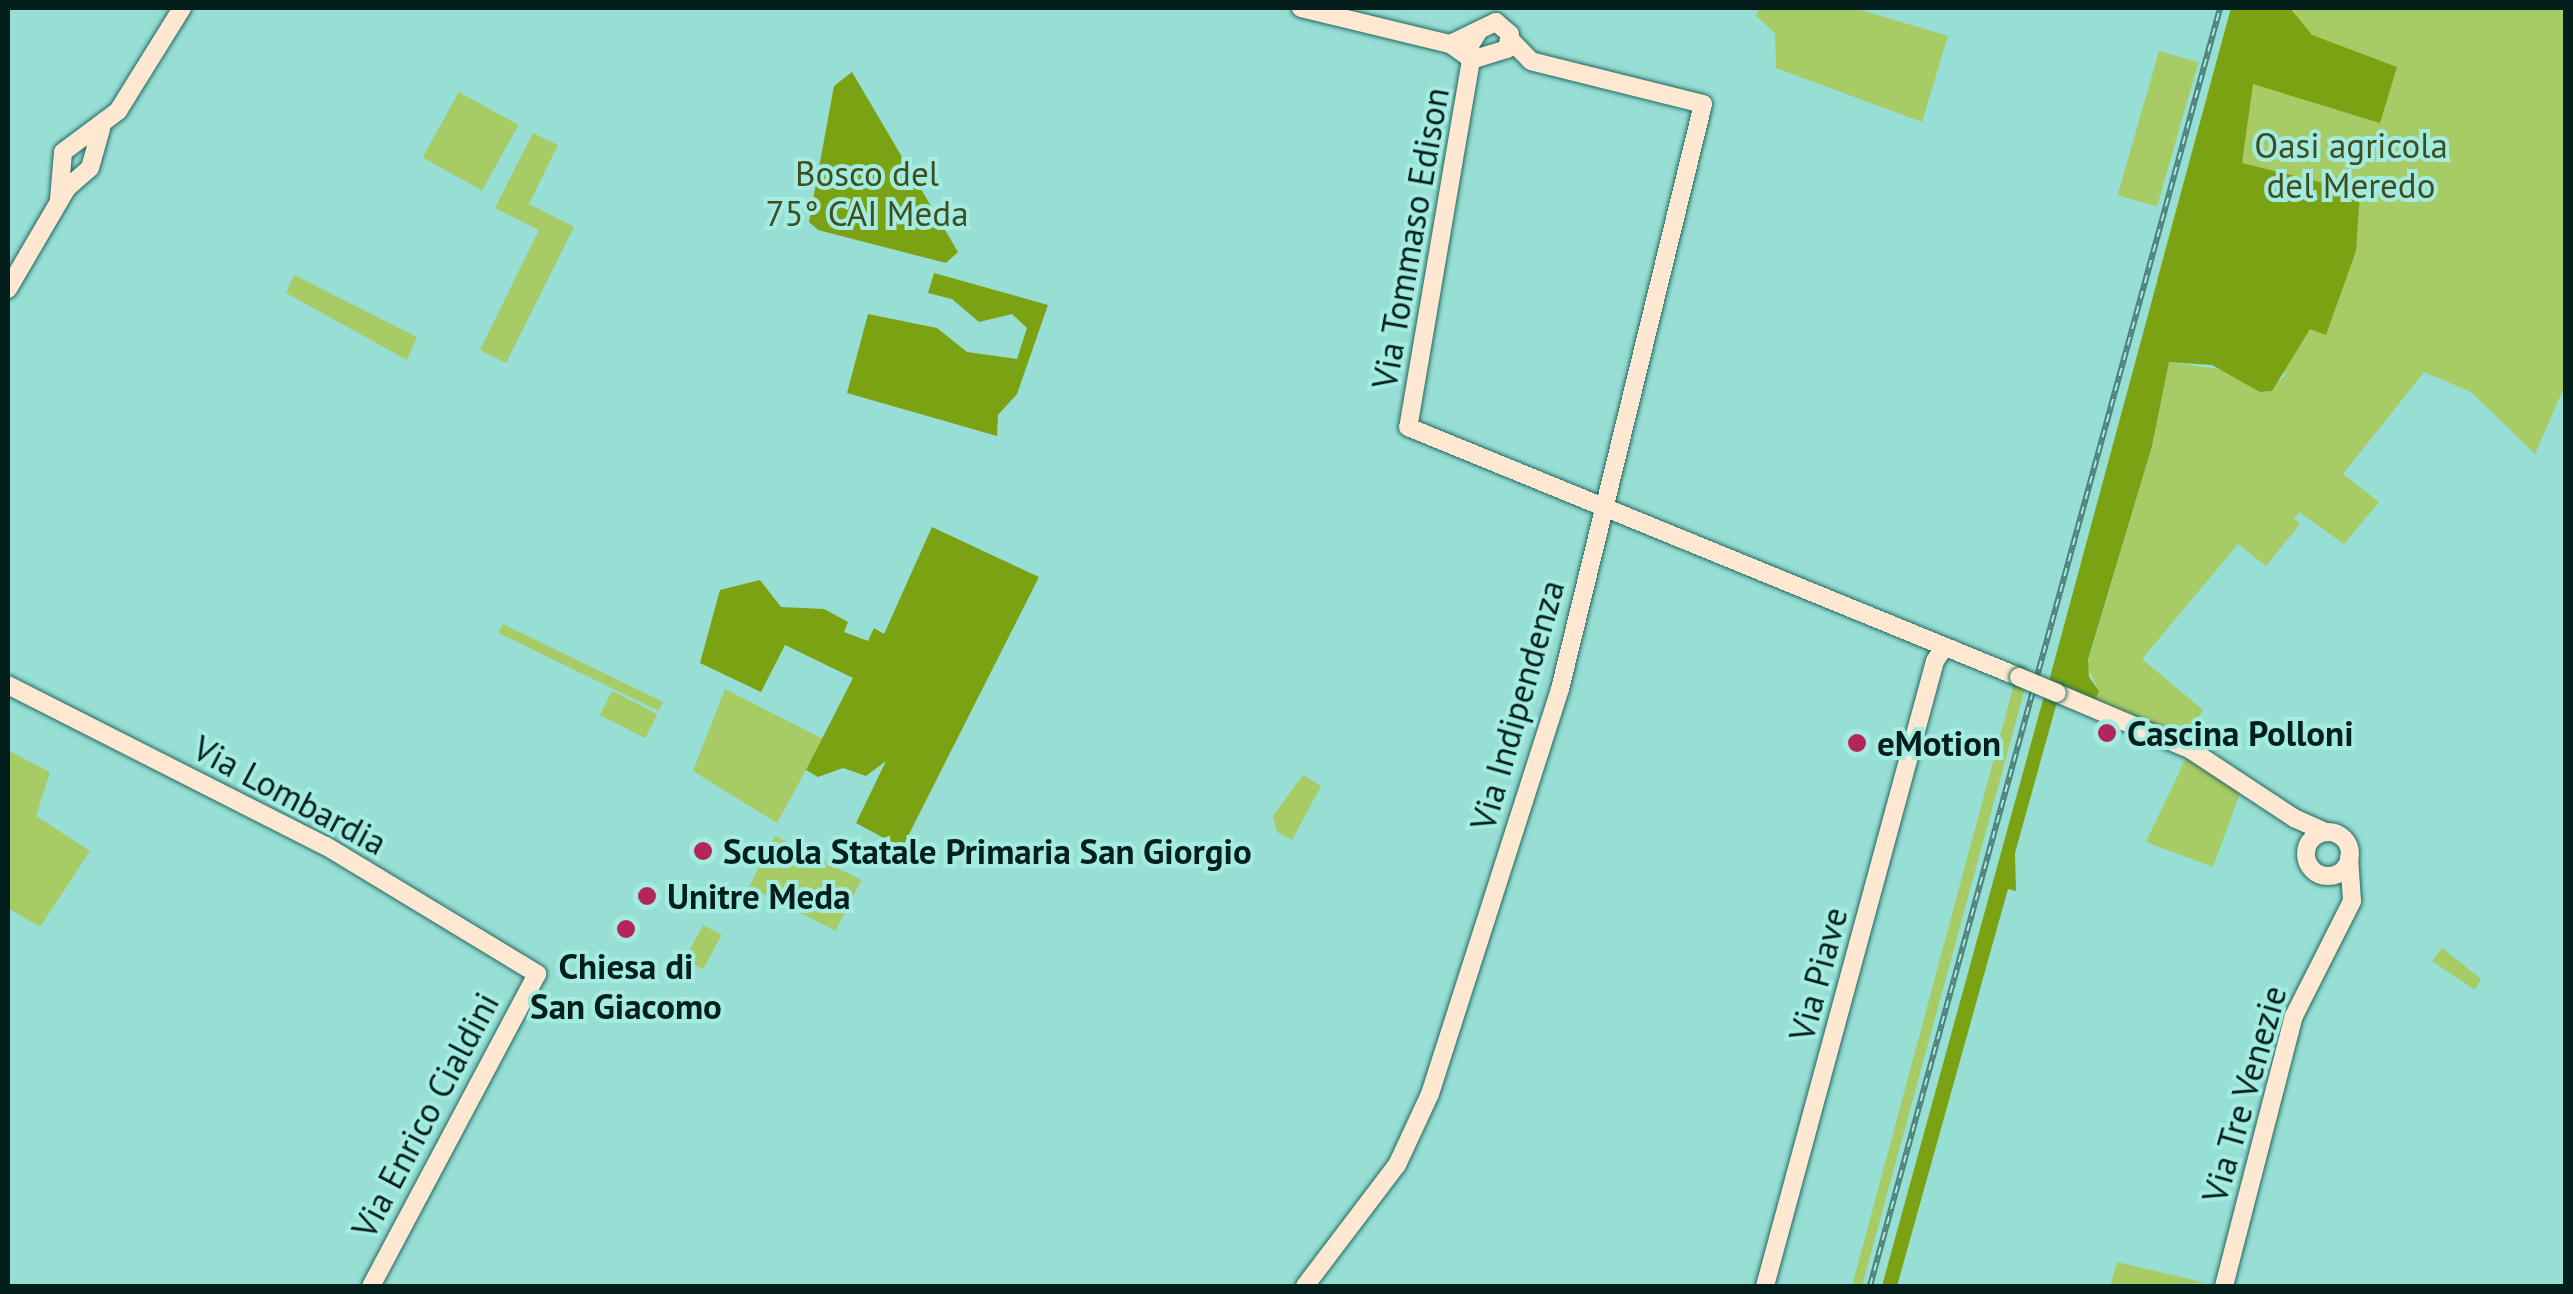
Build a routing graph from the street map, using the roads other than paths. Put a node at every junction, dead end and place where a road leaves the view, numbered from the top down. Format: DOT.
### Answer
graph roads {
  1 [pos="182,8"];
  2 [pos="1301,8"];
  3 [pos="1490,8"];
  4 [pos="1480,29"];
  5 [pos="1507,33"];
  6 [pos="1450,44"];
  7 [pos="1469,58"];
  8 [pos="86,148"];
  9 [pos="63,167"];
  10 [pos="82,174"];
  11 [pos="59,199"];
  12 [pos="8,288"];
  13 [pos="1604,506"];
  14 [pos="1855,606"];
  15 [pos="1959,652"];
  16 [pos="1931,684"];
  17 [pos="8,685"];
  18 [pos="2287,814"];
  19 [pos="2326,832"];
  20 [pos="2306,853"];
  21 [pos="2350,857"];
  22 [pos="2322,875"];
  23 [pos="2339,924"];
  24 [pos="537,974"];
  25 [pos="371,1286"];
  26 [pos="1305,1286"];
  27 [pos="1765,1286"];
  28 [pos="2224,1286"];
  1 -- 8 [label="street"];
  2 -- 6 [label="street"];
  3 -- 4 [label="street, Via Tommaso Edison"];
  3 -- 5 [label="street"];
  4 -- 5 [label="street"];
  4 -- 6 [label="street"];
  4 -- 7 [label="street, Via Tommaso Edison"];
  5 -- 7 [label="street"];
  5 -- 13 [label="street, Via Indipendenza"];
  6 -- 7 [label="street"];
  7 -- 13 [label="street, Via Tommaso Edison"];
  8 -- 9 [label="street"];
  8 -- 10 [label="street"];
  9 -- 10 [label="street"];
  9 -- 11 [label="street"];
  10 -- 11 [label="street"];
  11 -- 12 [label="street"];
  13 -- 14 [label="street"];
  13 -- 26 [label="street, Via Indipendenza"];
  14 -- 15 [label="street"];
  14 -- 16 [label="street"];
  15 -- 16 [label="street"];
  15 -- 18 [label="street, bridge"];
  16 -- 27 [label="street, Via Piave"];
  17 -- 24 [label="street, Via Lombardia"];
  18 -- 19 [label="street"];
  18 -- 20 [label="street"];
  19 -- 20 [label="street"];
  19 -- 21 [label="street"];
  20 -- 22 [label="street"];
  21 -- 22 [label="street"];
  21 -- 23 [label="street, Via Tre Venezie"];
  22 -- 23 [label="street"];
  23 -- 28 [label="street, Via Tre Venezie"];
  24 -- 25 [label="street, Via Enrico Cialdini"];
}
